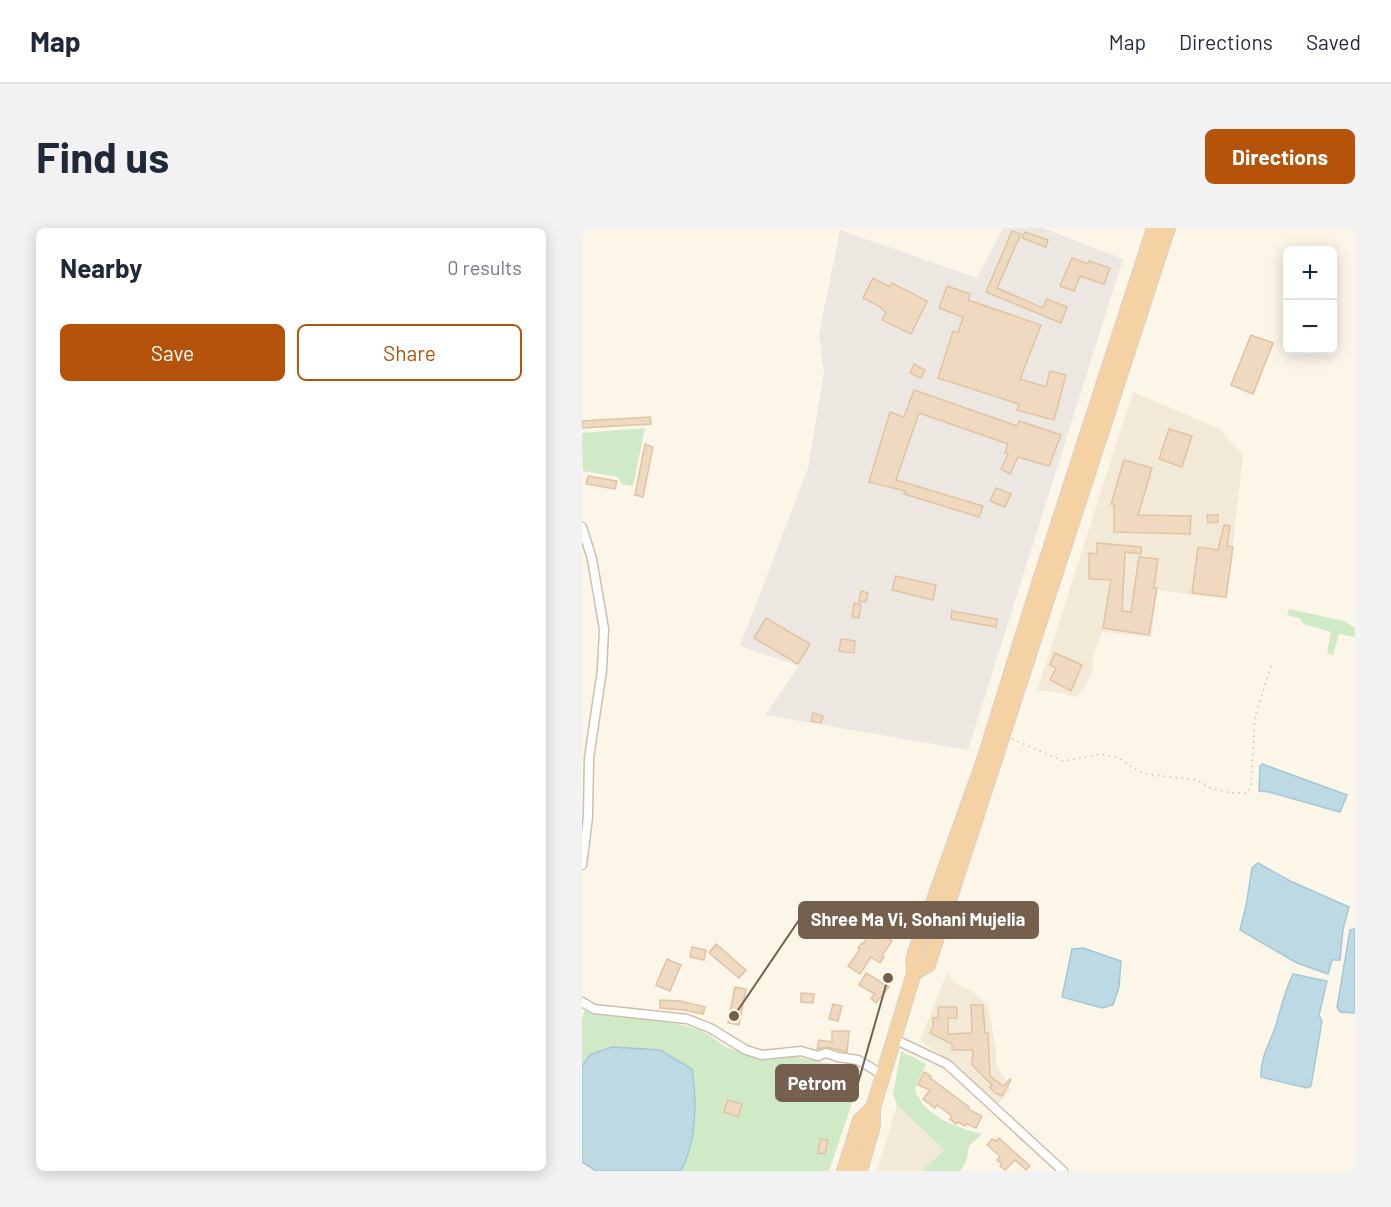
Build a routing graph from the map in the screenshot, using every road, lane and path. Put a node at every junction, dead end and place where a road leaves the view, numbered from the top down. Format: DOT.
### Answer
graph roads {
  1 [pos="1154,228"];
  2 [pos="1168,228"];
  3 [pos="582,527"];
  4 [pos="1272,664"];
  5 [pos="1003,735"];
  6 [pos="582,865"];
  7 [pos="914,973"];
  8 [pos="582,1005"];
  9 [pos="894,1039"];
  10 [pos="883,1075"];
  11 [pos="873,1108"];
  12 [pos="844,1171"];
  13 [pos="860,1171"];
  14 [pos="1063,1171"];
  1 -- 7 [label="highway"];
  2 -- 5 [label="highway"];
  3 -- 6 [label="street"];
  4 -- 5 [label="path"];
  5 -- 7 [label="highway"];
  7 -- 9 [label="highway"];
  8 -- 10 [label="street"];
  9 -- 10 [label="highway"];
  9 -- 14 [label="street"];
  10 -- 11 [label="highway"];
  11 -- 12 [label="highway"];
  11 -- 13 [label="highway"];
}
